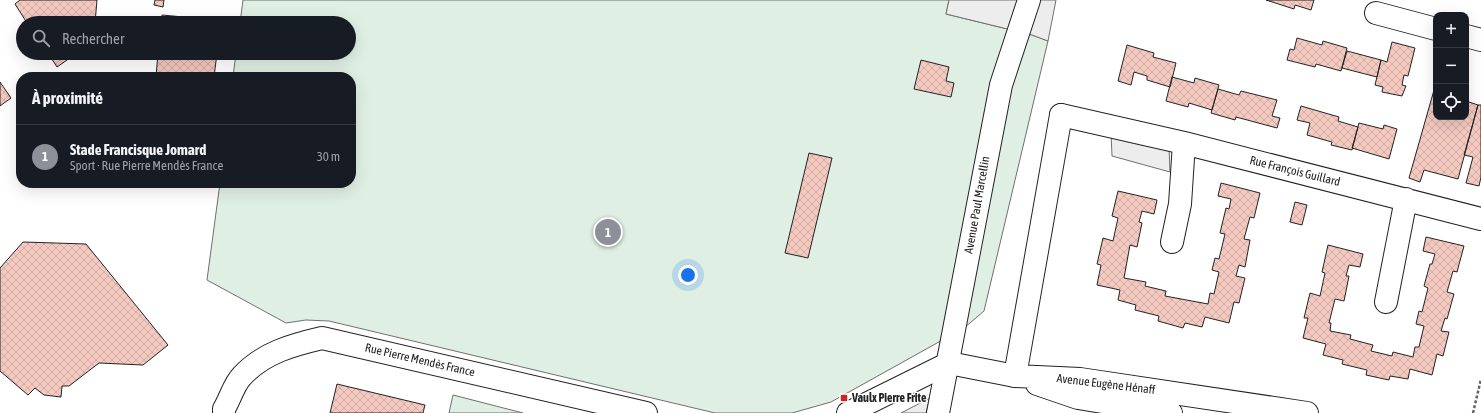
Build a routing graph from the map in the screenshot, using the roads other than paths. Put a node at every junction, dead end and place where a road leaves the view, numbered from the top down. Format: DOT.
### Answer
graph roads {
  1 [pos="1029,0"];
  2 [pos="1376,13"];
  3 [pos="1433,27"];
  4 [pos="1469,37"];
  5 [pos="1481,40"];
  6 [pos="1184,143"];
  7 [pos="1406,199"];
  8 [pos="1481,219"];
  9 [pos="1172,242"];
  10 [pos="1386,302"];
  11 [pos="949,363"];
  12 [pos="1015,376"];
  13 [pos="224,413"];
  14 [pos="646,413"];
  15 [pos="848,413"];
  16 [pos="938,413"];
  17 [pos="1171,413"];
  18 [pos="1308,413"];
  1 -- 11 [label="street, Avenue Paul Marcellin"];
  2 -- 3 [label="street"];
  4 -- 5 [label="street"];
  6 -- 7 [label="street, Rue François Guillard"];
  6 -- 9 [label="street"];
  6 -- 12 [label="street, Rue François Guillard"];
  7 -- 8 [label="street, Rue François Guillard"];
  7 -- 10 [label="street"];
  11 -- 12 [label="street"];
  11 -- 15 [label="street"];
  11 -- 16 [label="street, Avenue Paul Marcellin"];
  12 -- 17 [label="street, Avenue Eugène Hénaff"];
  12 -- 18 [label="street, Avenue Eugène Hénaff"];
  13 -- 14 [label="street, Rue Pierre Mendès France"];
}
